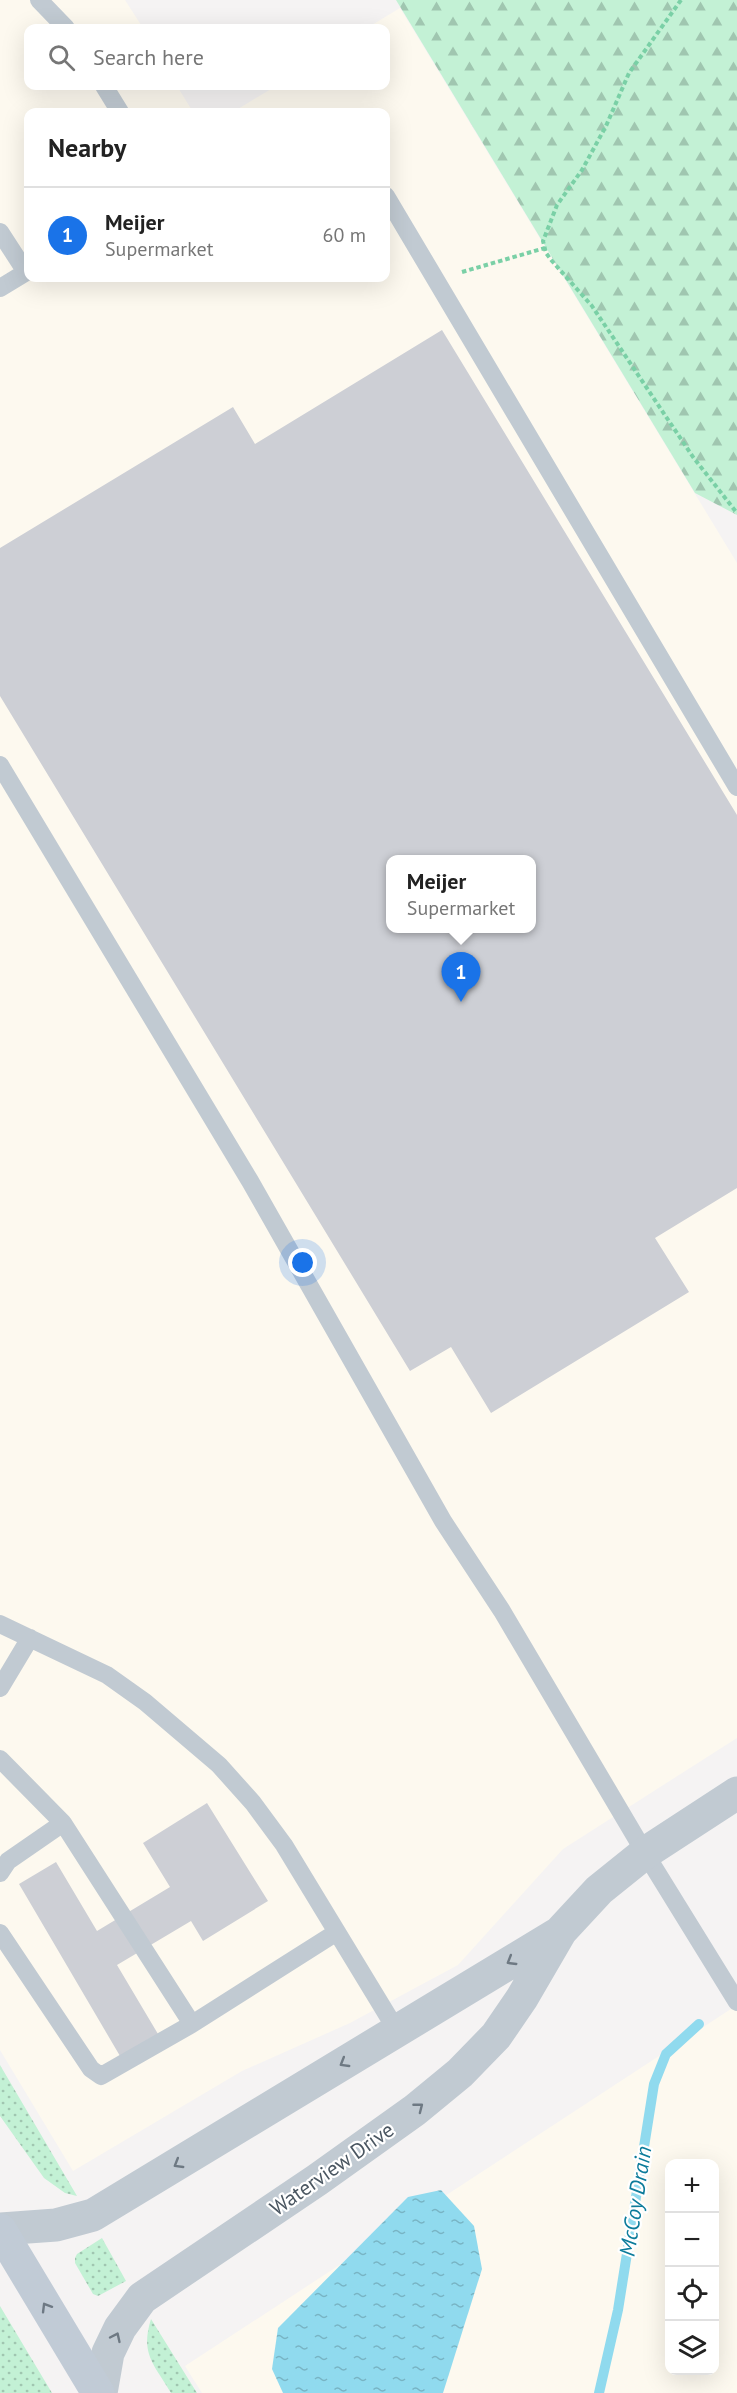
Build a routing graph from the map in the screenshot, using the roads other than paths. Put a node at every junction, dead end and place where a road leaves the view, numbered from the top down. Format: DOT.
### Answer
graph roads {
  1 [pos="39,0"];
  2 [pos="63,24"];
  3 [pos="106,90"];
  4 [pos="118,108"];
  5 [pos="390,203"];
  6 [pos="0,232"];
  7 [pos="24,268"];
  8 [pos="24,274"];
  9 [pos="0,288"];
  10 [pos="0,765"];
  11 [pos="737,787"];
  12 [pos="0,1624"];
  13 [pos="30,1638"];
  14 [pos="0,1688"];
  15 [pos="0,1759"];
  16 [pos="737,1792"];
  17 [pos="63,1823"];
  18 [pos="645,1853"];
  19 [pos="0,1873"];
  20 [pos="561,1931"];
  21 [pos="337,1932"];
  22 [pos="0,1933"];
  23 [pos="737,2002"];
  24 [pos="192,2024"];
  25 [pos="397,2031"];
  26 [pos="0,2229"];
  27 [pos="100,2393"];
  1 -- 2 [label="lane"];
  3 -- 4 [label="lane"];
  5 -- 11 [label="lane"];
  6 -- 7 [label="lane"];
  8 -- 9 [label="lane"];
  10 -- 18 [label="lane"];
  12 -- 13 [label="lane"];
  13 -- 14 [label="lane"];
  13 -- 21 [label="lane"];
  15 -- 17 [label="lane"];
  16 -- 18 [label="street, Waterview Drive"];
  17 -- 19 [label="lane"];
  17 -- 24 [label="lane"];
  18 -- 20 [label="street, Waterview Drive"];
  18 -- 23 [label="lane"];
  20 -- 25 [label="street, Waterview Drive, one-way"];
  27 -- 20 [label="street, Waterview Drive, one-way"];
  21 -- 24 [label="lane"];
  21 -- 25 [label="lane"];
  22 -- 24 [label="lane"];
  25 -- 26 [label="street, Waterview Drive, one-way"];
  27 -- 26 [label="main road, one-way"];
}
